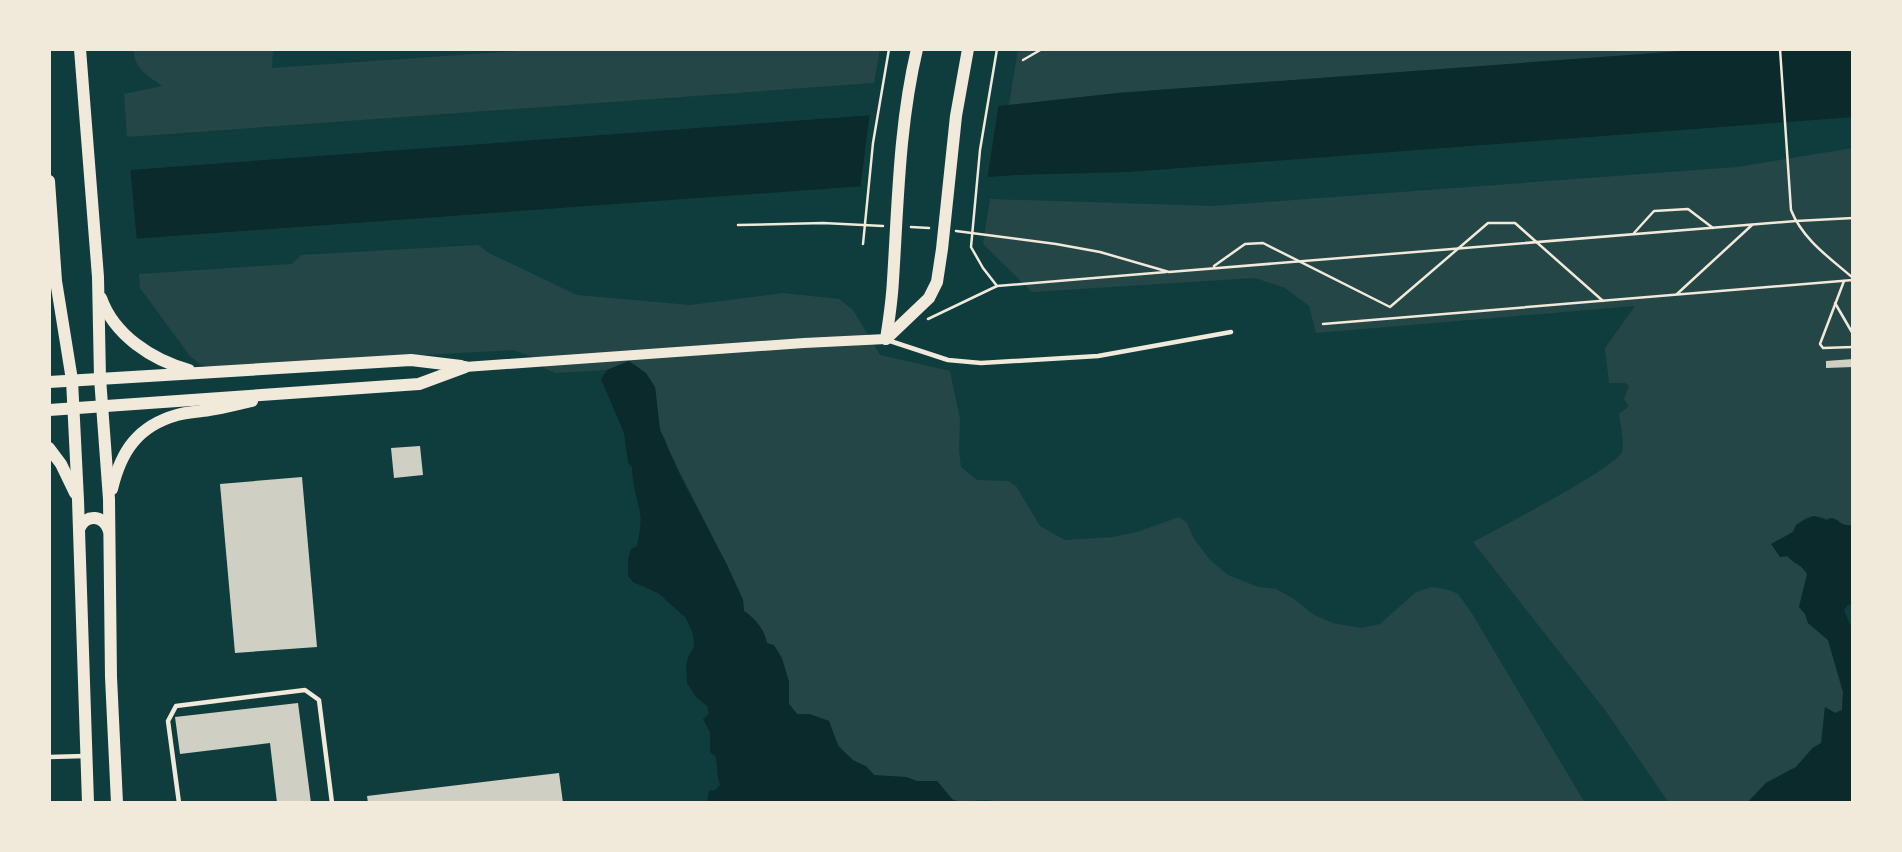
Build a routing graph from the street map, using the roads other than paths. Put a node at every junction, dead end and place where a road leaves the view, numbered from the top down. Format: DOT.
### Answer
graph roads {
  1 [pos="80,49"];
  2 [pos="917,49"];
  3 [pos="968,49"];
  4 [pos="49,181"];
  5 [pos="57,284"];
  6 [pos="99,292"];
  7 [pos="49,308"];
  8 [pos="1231,332"];
  9 [pos="886,339"];
  10 [pos="465,367"];
  11 [pos="196,372"];
  12 [pos="100,378"];
  13 [pos="72,380"];
  14 [pos="49,382"];
  15 [pos="291,392"];
  16 [pos="102,406"];
  17 [pos="73,408"];
  18 [pos="49,410"];
  19 [pos="49,447"];
  20 [pos="109,499"];
  21 [pos="78,500"];
  22 [pos="79,529"];
  23 [pos="109,531"];
  24 [pos="86,756"];
  25 [pos="49,757"];
  26 [pos="88,803"];
  27 [pos="117,803"];
  28 [pos="178,803"];
  29 [pos="332,803"];
  1 -- 6 [label="main road"];
  2 -- 9 [label="main road"];
  3 -- 9 [label="main road"];
  4 -- 5 [label="main road"];
  5 -- 7 [label="main road"];
  5 -- 13 [label="main road"];
  6 -- 11 [label="main road"];
  6 -- 12 [label="main road"];
  8 -- 9 [label="lane"];
  9 -- 10 [label="street"];
  10 -- 11 [label="main road"];
  10 -- 15 [label="main road"];
  11 -- 12 [label="main road"];
  12 -- 13 [label="main road"];
  12 -- 16 [label="main road"];
  13 -- 14 [label="main road"];
  13 -- 17 [label="main road"];
  15 -- 16 [label="main road"];
  15 -- 20 [label="main road"];
  16 -- 17 [label="main road"];
  16 -- 20 [label="main road"];
  17 -- 18 [label="main road"];
  17 -- 21 [label="main road"];
  19 -- 21 [label="main road"];
  20 -- 23 [label="main road"];
  21 -- 22 [label="main road"];
  22 -- 23 [label="main road"];
  22 -- 24 [label="main road"];
  23 -- 27 [label="main road"];
  24 -- 25 [label="lane"];
  24 -- 26 [label="main road"];
  28 -- 29 [label="lane"];
}
